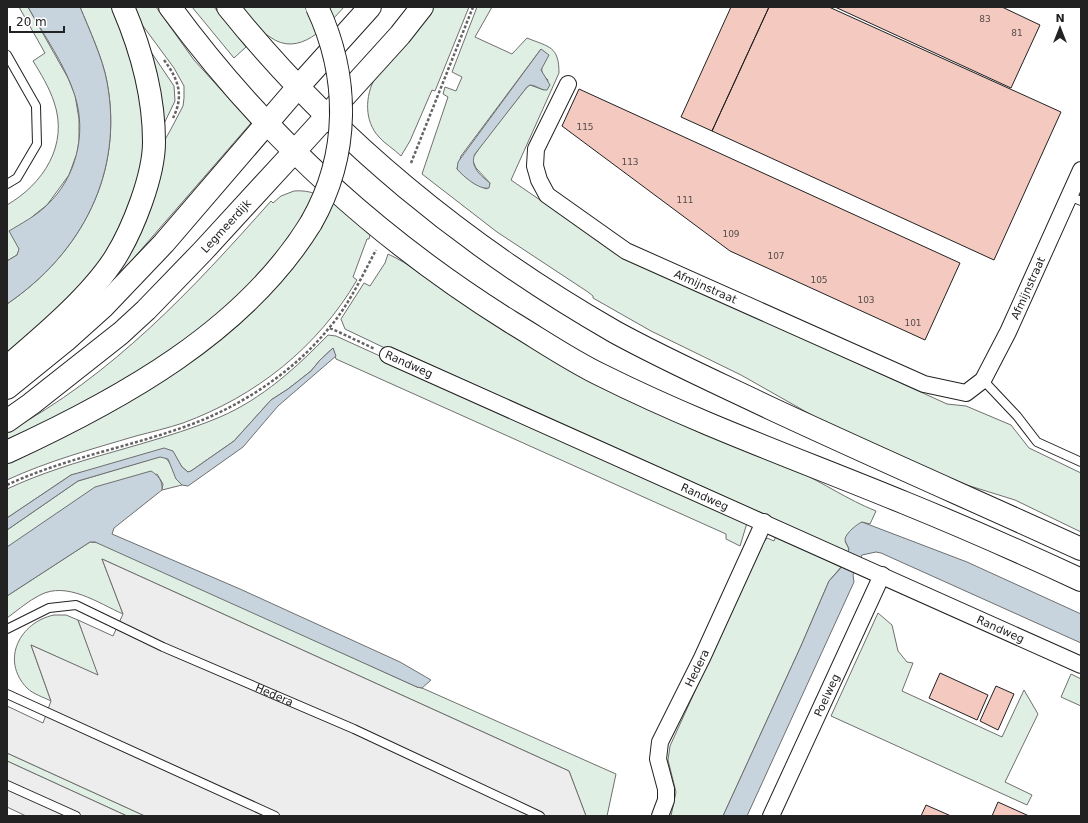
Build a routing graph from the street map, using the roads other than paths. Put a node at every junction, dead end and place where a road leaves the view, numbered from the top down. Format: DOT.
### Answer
graph roads {
  1 [pos="123,7"];
  2 [pos="170,7"];
  3 [pos="228,7"];
  4 [pos="317,7"];
  5 [pos="370,7"];
  6 [pos="422,7"];
  7 [pos="7,55"];
  8 [pos="568,84"];
  9 [pos="298,87"];
  10 [pos="326,116"];
  11 [pos="266,124"];
  12 [pos="294,152"];
  13 [pos="1081,170"];
  14 [pos="7,184"];
  15 [pos="1075,199"];
  16 [pos="388,355"];
  17 [pos="7,367"];
  18 [pos="983,380"];
  19 [pos="7,388"];
  20 [pos="7,421"];
  21 [pos="7,452"];
  22 [pos="1081,462"];
  23 [pos="764,522"];
  24 [pos="1081,549"];
  25 [pos="876,572"];
  26 [pos="1081,580"];
  27 [pos="7,629"];
  28 [pos="1081,665"];
  29 [pos="7,694"];
  30 [pos="7,785"];
  31 [pos="76,816"];
  32 [pos="275,816"];
  33 [pos="540,816"];
  34 [pos="660,816"];
  35 [pos="770,816"];
  1 -- 17 [label="main road"];
  2 -- 11 [label="main road"];
  3 -- 9 [label="main road"];
  4 -- 21 [label="main road, bridge"];
  5 -- 9 [label="main road"];
  6 -- 10 [label="main road, Legmeerdijk"];
  7 -- 14 [label="lane"];
  8 -- 18 [label="street, Afmijnstraat"];
  9 -- 10 [label="main road"];
  9 -- 11 [label="main road"];
  10 -- 12 [label="main road, Legmeerdijk"];
  10 -- 24 [label="main road"];
  11 -- 12 [label="main road"];
  11 -- 19 [label="main road"];
  12 -- 20 [label="main road, Legmeerdijk"];
  12 -- 26 [label="main road"];
  13 -- 15 [label="street, Afmijnstraat"];
  15 -- 18 [label="street, Afmijnstraat"];
  16 -- 23 [label="street, Randweg"];
  18 -- 22 [label="lane"];
  23 -- 25 [label="street, Randweg"];
  23 -- 34 [label="street, Hedera"];
  25 -- 28 [label="street, Randweg"];
  25 -- 35 [label="street, Poelweg"];
  27 -- 33 [label="lane, Hedera"];
  29 -- 32 [label="lane"];
  30 -- 31 [label="lane"];
}
